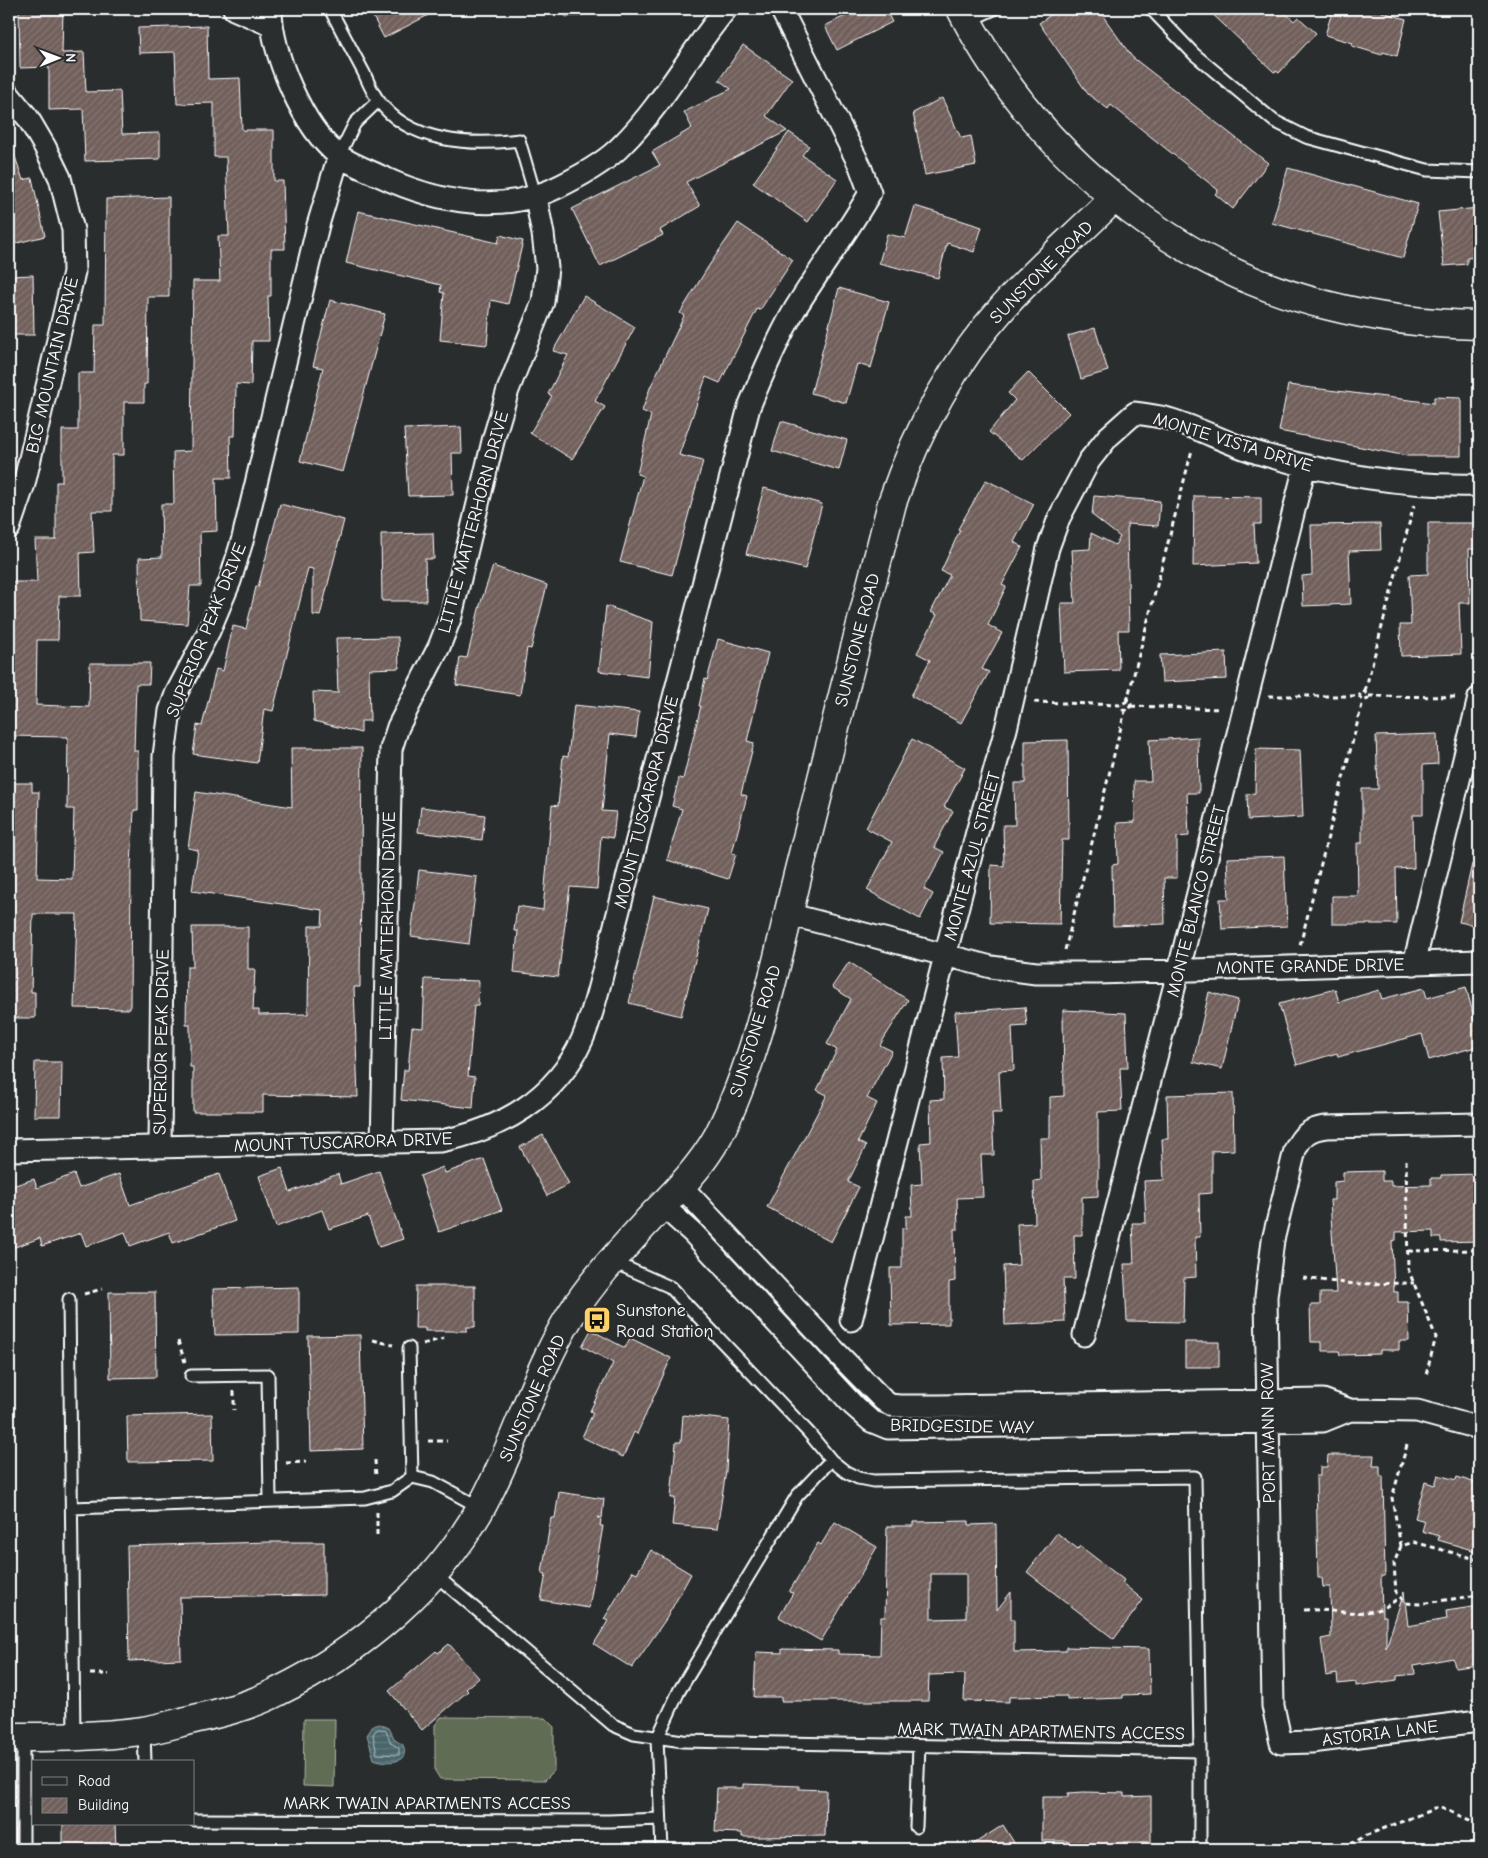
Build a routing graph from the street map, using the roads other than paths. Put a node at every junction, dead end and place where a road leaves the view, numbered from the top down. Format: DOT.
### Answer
graph roads {
  1 [pos="234,9"];
  2 [pos="330,9"];
  3 [pos="726,9"];
  4 [pos="781,9"];
  5 [pos="994,9"];
  6 [pos="1151,9"];
  7 [pos="964,15"];
  8 [pos="271,17"];
  9 [pos="9,95"];
  10 [pos="378,100"];
  11 [pos="339,156"];
  12 [pos="1479,172"];
  13 [pos="1114,197"];
  14 [pos="536,198"];
  15 [pos="1479,325"];
  16 [pos="1135,413"];
  17 [pos="1305,466"];
  18 [pos="16,483"];
  19 [pos="1479,485"];
  20 [pos="9,528"];
  21 [pos="1479,698"];
  22 [pos="788,914"];
  23 [pos="946,956"];
  24 [pos="1479,961"];
  25 [pos="1414,964"];
  26 [pos="1179,969"];
  27 [pos="1479,1124"];
  28 [pos="382,1143"];
  29 [pos="160,1147"];
  30 [pos="9,1150"];
  31 [pos="682,1186"];
  32 [pos="663,1206"];
  33 [pos="611,1261"];
  34 [pos="69,1299"];
  35 [pos="851,1320"];
  36 [pos="1084,1335"];
  37 [pos="408,1348"];
  38 [pos="191,1376"];
  39 [pos="1268,1400"];
  40 [pos="1350,1410"];
  41 [pos="1268,1422"];
  42 [pos="1479,1428"];
  43 [pos="831,1460"];
  44 [pos="412,1477"];
  45 [pos="270,1500"];
  46 [pos="72,1508"];
  47 [pos="481,1508"];
  48 [pos="433,1574"];
  49 [pos="1479,1721"];
  50 [pos="144,1731"];
  51 [pos="74,1736"];
  52 [pos="16,1737"];
  53 [pos="657,1739"];
  54 [pos="1281,1743"];
  55 [pos="919,1746"];
  56 [pos="1200,1751"];
  57 [pos="145,1760"];
  58 [pos="660,1819"];
  59 [pos="195,1820"];
  60 [pos="916,1827"];
  61 [pos="1200,1846"];
  62 [pos="23,1849"];
  63 [pos="662,1849"];
  1 -- 8 [label="street"];
  2 -- 10 [label="lane"];
  3 -- 14 [label="street"];
  4 -- 28 [label="street, MOUNT TUSCARORA DRIVE"];
  5 -- 7 [label="lane"];
  6 -- 12 [label="lane"];
  7 -- 13 [label="street"];
  8 -- 11 [label="street"];
  9 -- 18 [label="street, BIG MOUNTAIN DRIVE"];
  10 -- 11 [label="lane"];
  10 -- 14 [label="lane"];
  11 -- 14 [label="street"];
  11 -- 29 [label="street, SUPERIOR PEAK DRIVE"];
  13 -- 15 [label="street"];
  13 -- 22 [label="street, SUNSTONE ROAD"];
  14 -- 28 [label="street, LITTLE MATTERHORN DRIVE"];
  16 -- 17 [label="street, MONTE VISTA DRIVE"];
  16 -- 23 [label="street, MONTE AZUL STREET"];
  17 -- 19 [label="street, MONTE VISTA DRIVE"];
  17 -- 26 [label="street, MONTE BLANCO STREET"];
  18 -- 20 [label="street, BIG MOUNTAIN DRIVE"];
  21 -- 25 [label="street"];
  22 -- 23 [label="street, MONTE GRANDE DRIVE"];
  22 -- 31 [label="street, SUNSTONE ROAD"];
  23 -- 26 [label="street, MONTE GRANDE DRIVE"];
  23 -- 35 [label="street, MONTE AZUL STREET"];
  24 -- 25 [label="street, MONTE GRANDE DRIVE"];
  25 -- 26 [label="street, MONTE GRANDE DRIVE"];
  26 -- 36 [label="street, MONTE BLANCO STREET"];
  27 -- 39 [label="street, PORT MANN ROW"];
  28 -- 29 [label="street, MOUNT TUSCARORA DRIVE"];
  29 -- 30 [label="street, MOUNT TUSCARORA DRIVE"];
  31 -- 32 [label="street, SUNSTONE ROAD"];
  31 -- 39 [label="street, BRIDGESIDE WAY"];
  32 -- 33 [label="street, SUNSTONE ROAD"];
  32 -- 41 [label="street, BRIDGESIDE WAY"];
  33 -- 43 [label="lane, MARK TWAIN APARTMENTS ACCESS"];
  33 -- 47 [label="street, SUNSTONE ROAD"];
  34 -- 46 [label="lane"];
  37 -- 44 [label="lane"];
  38 -- 45 [label="lane"];
  39 -- 40 [label="street, BRIDGESIDE WAY"];
  39 -- 41 [label="street, PORT MANN ROW"];
  40 -- 41 [label="street, BRIDGESIDE WAY"];
  40 -- 42 [label="street, BRIDGESIDE WAY"];
  41 -- 54 [label="street, PORT MANN ROW"];
  43 -- 53 [label="lane"];
  43 -- 56 [label="lane, MARK TWAIN APARTMENTS ACCESS"];
  44 -- 45 [label="lane"];
  44 -- 47 [label="lane"];
  45 -- 46 [label="lane"];
  46 -- 51 [label="lane"];
  47 -- 48 [label="street, SUNSTONE ROAD"];
  48 -- 50 [label="street, SUNSTONE ROAD"];
  48 -- 53 [label="lane, MARK TWAIN APARTMENTS ACCESS"];
  49 -- 54 [label="street, ASTORIA LANE"];
  50 -- 51 [label="street, SUNSTONE ROAD"];
  50 -- 57 [label="lane"];
  51 -- 52 [label="street, SUNSTONE ROAD"];
  52 -- 62 [label="lane"];
  53 -- 55 [label="lane, MARK TWAIN APARTMENTS ACCESS"];
  53 -- 58 [label="lane"];
  55 -- 56 [label="lane, MARK TWAIN APARTMENTS ACCESS"];
  55 -- 60 [label="lane"];
  56 -- 61 [label="lane"];
  58 -- 59 [label="lane, MARK TWAIN APARTMENTS ACCESS"];
  58 -- 63 [label="lane"];
}
